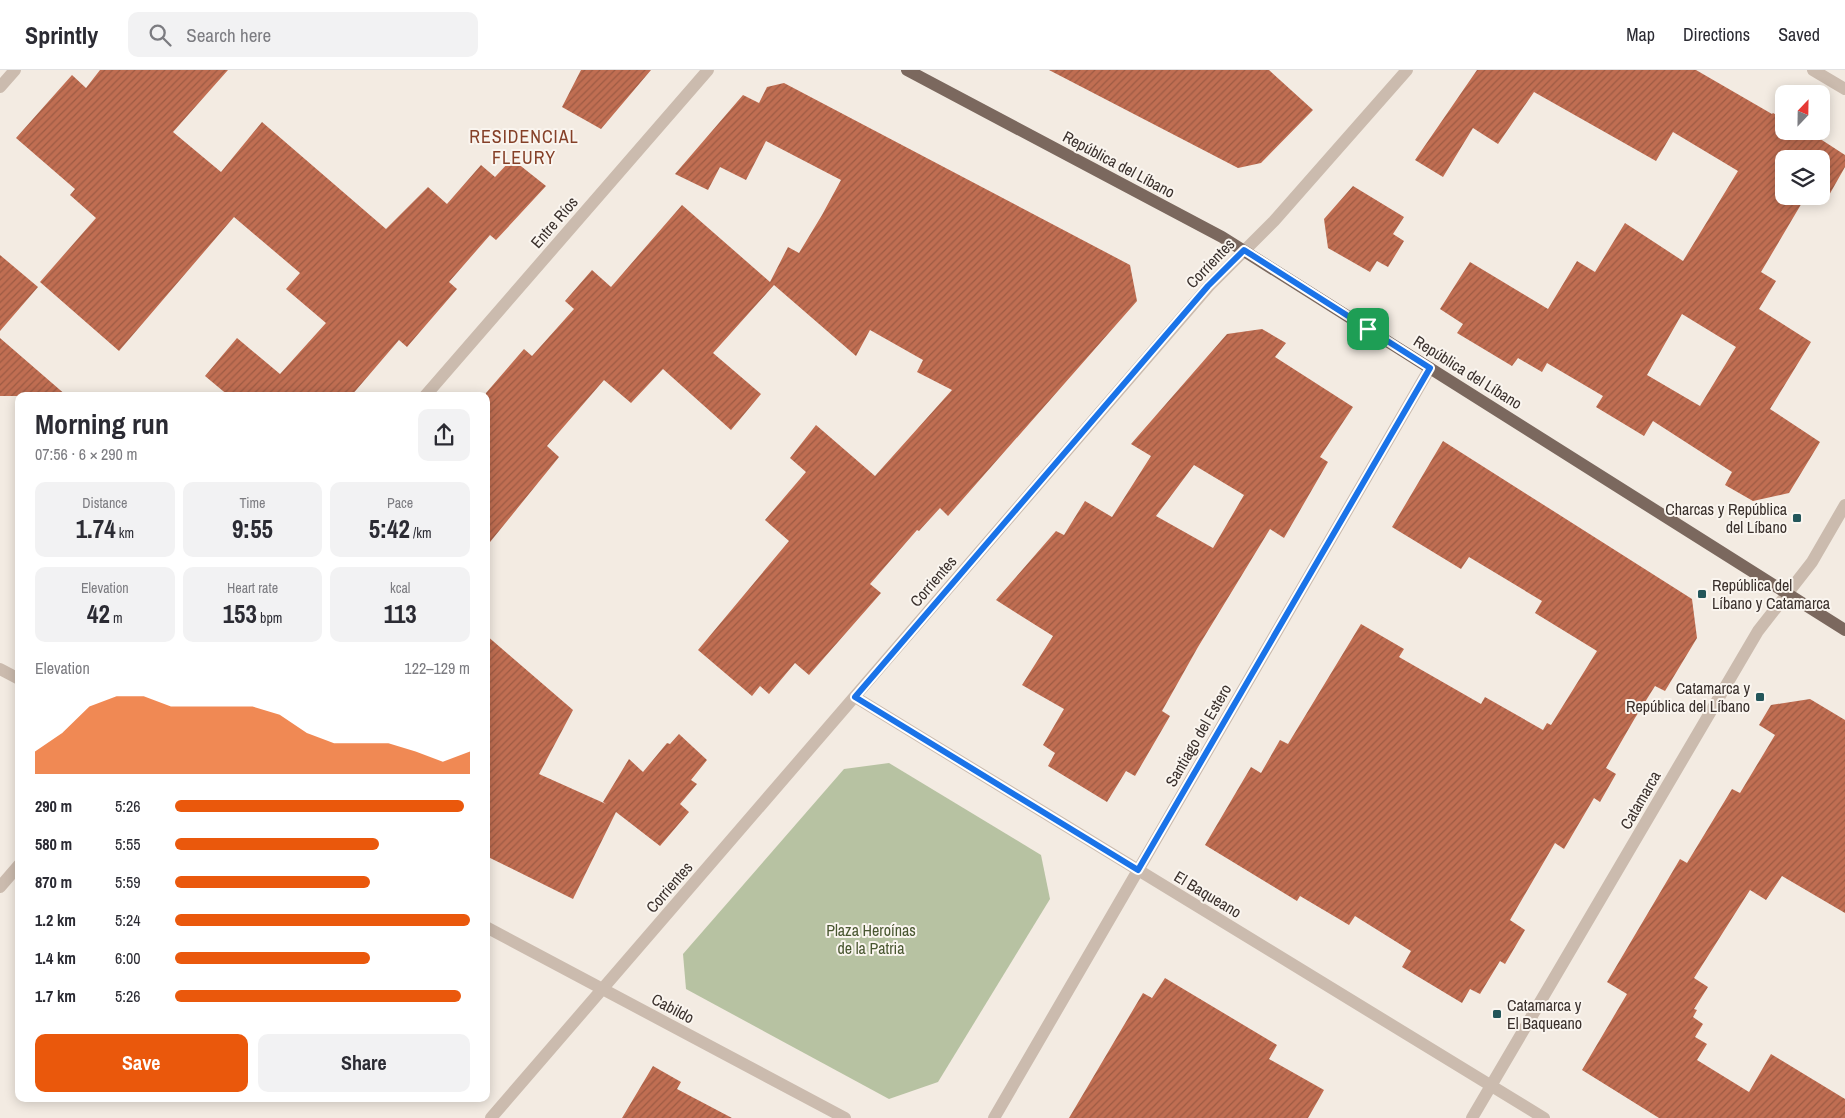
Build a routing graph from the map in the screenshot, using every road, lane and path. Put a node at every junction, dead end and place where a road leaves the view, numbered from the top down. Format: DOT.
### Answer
graph roads {
  1 [pos="15,70"];
  2 [pos="708,70"];
  3 [pos="907,70"];
  4 [pos="1406,70"];
  5 [pos="1813,70"];
  6 [pos="0,87"];
  7 [pos="1845,89"];
  8 [pos="1244,250"];
  9 [pos="1430,368"];
  10 [pos="428,392"];
  11 [pos="1845,505"];
  12 [pos="1787,594"];
  13 [pos="1845,630"];
  14 [pos="0,669"];
  15 [pos="15,677"];
  16 [pos="855,697"];
  17 [pos="15,870"];
  18 [pos="1138,870"];
  19 [pos="0,887"];
  20 [pos="490,929"];
  21 [pos="602,989"];
  22 [pos="1491,1086"];
  23 [pos="491,1118"];
  24 [pos="845,1118"];
  25 [pos="994,1118"];
  26 [pos="1472,1118"];
  27 [pos="1544,1118"];
  1 -- 6 [label="street"];
  2 -- 10 [label="street, Entre Ríos"];
  3 -- 8 [label="main road, República del Líbano"];
  4 -- 8 [label="street, Corrientes"];
  5 -- 7 [label="street"];
  8 -- 9 [label="main road, República del Líbano"];
  8 -- 16 [label="street, Corrientes"];
  9 -- 12 [label="main road, República del Líbano"];
  9 -- 18 [label="street, Santiago del Estero"];
  11 -- 12 [label="street, Catamarca"];
  12 -- 13 [label="main road, República del Líbano"];
  12 -- 22 [label="street, Catamarca"];
  14 -- 15 [label="street"];
  16 -- 18 [label="street, El Baqueano"];
  16 -- 21 [label="street, Corrientes"];
  17 -- 19 [label="street"];
  18 -- 22 [label="street, El Baqueano"];
  18 -- 25 [label="street, Santiago del Estero"];
  20 -- 21 [label="street, Cabildo"];
  21 -- 23 [label="street, Corrientes"];
  21 -- 24 [label="street, Cabildo"];
  22 -- 26 [label="street, Catamarca"];
  22 -- 27 [label="street, El Baqueano"];
}
